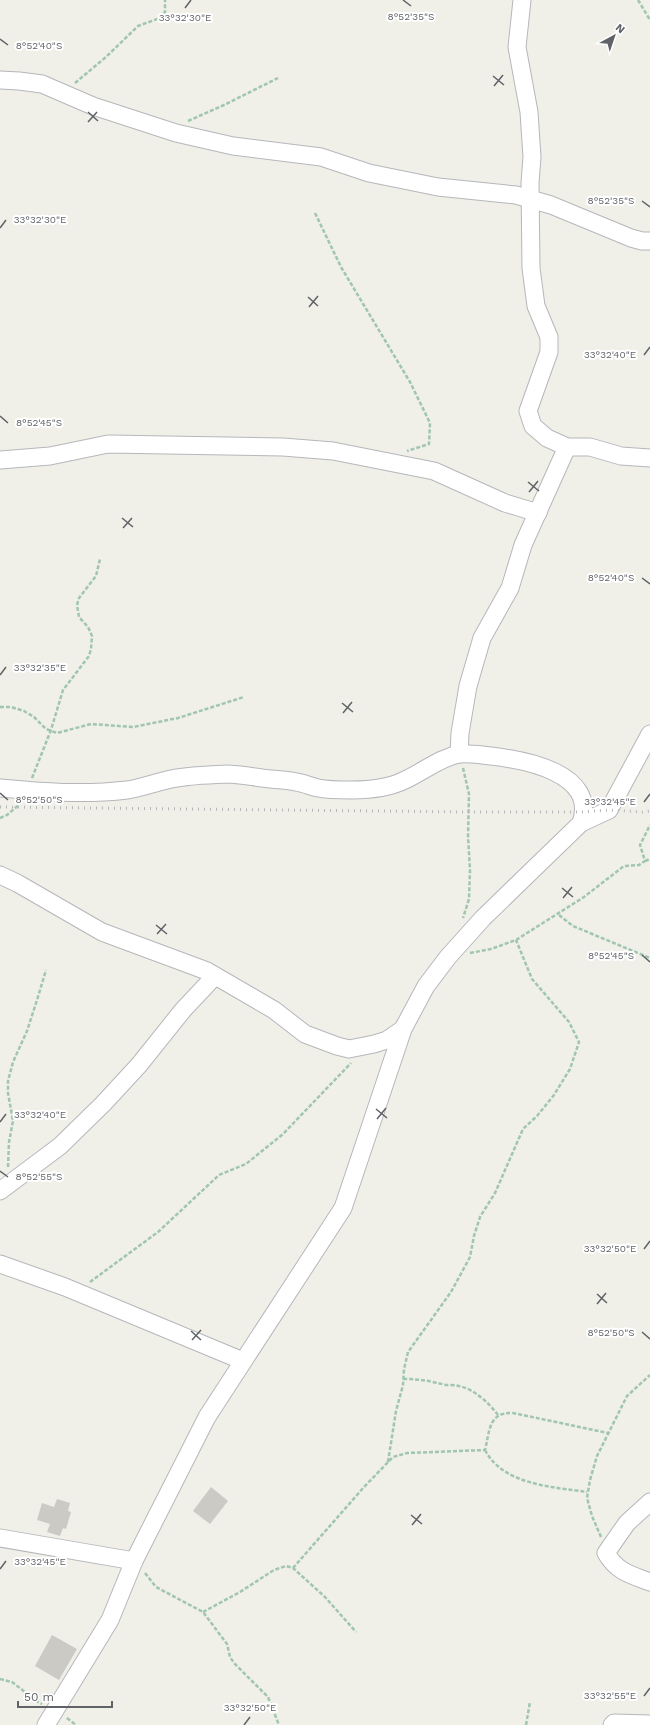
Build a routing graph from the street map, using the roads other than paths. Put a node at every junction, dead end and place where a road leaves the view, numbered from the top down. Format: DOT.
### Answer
graph roads {
  1 [pos="522,0"];
  2 [pos="0,80"];
  3 [pos="530,200"];
  4 [pos="650,241"];
  5 [pos="567,447"];
  6 [pos="650,458"];
  7 [pos="0,460"];
  8 [pos="538,513"];
  9 [pos="650,734"];
  10 [pos="459,754"];
  11 [pos="0,788"];
  12 [pos="581,823"];
  13 [pos="0,875"];
  14 [pos="215,976"];
  15 [pos="403,1029"];
  16 [pos="4,1188"];
  17 [pos="0,1264"];
  18 [pos="242,1361"];
  19 [pos="650,1502"];
  20 [pos="0,1538"];
  21 [pos="134,1561"];
  22 [pos="650,1582"];
  23 [pos="650,1724"];
  24 [pos="46,1725"];
  25 [pos="612,1725"];
  1 -- 3 [label="street"];
  2 -- 3 [label="street"];
  3 -- 4 [label="street"];
  3 -- 5 [label="street"];
  5 -- 6 [label="street"];
  5 -- 8 [label="street"];
  7 -- 8 [label="street"];
  8 -- 10 [label="street"];
  9 -- 12 [label="street"];
  10 -- 11 [label="street"];
  10 -- 12 [label="street"];
  12 -- 15 [label="street"];
  13 -- 14 [label="street"];
  14 -- 15 [label="street"];
  14 -- 16 [label="street"];
  15 -- 18 [label="street"];
  17 -- 18 [label="street"];
  18 -- 21 [label="street"];
  19 -- 22 [label="street"];
  20 -- 21 [label="street"];
  21 -- 24 [label="street"];
  23 -- 25 [label="street"];
}
